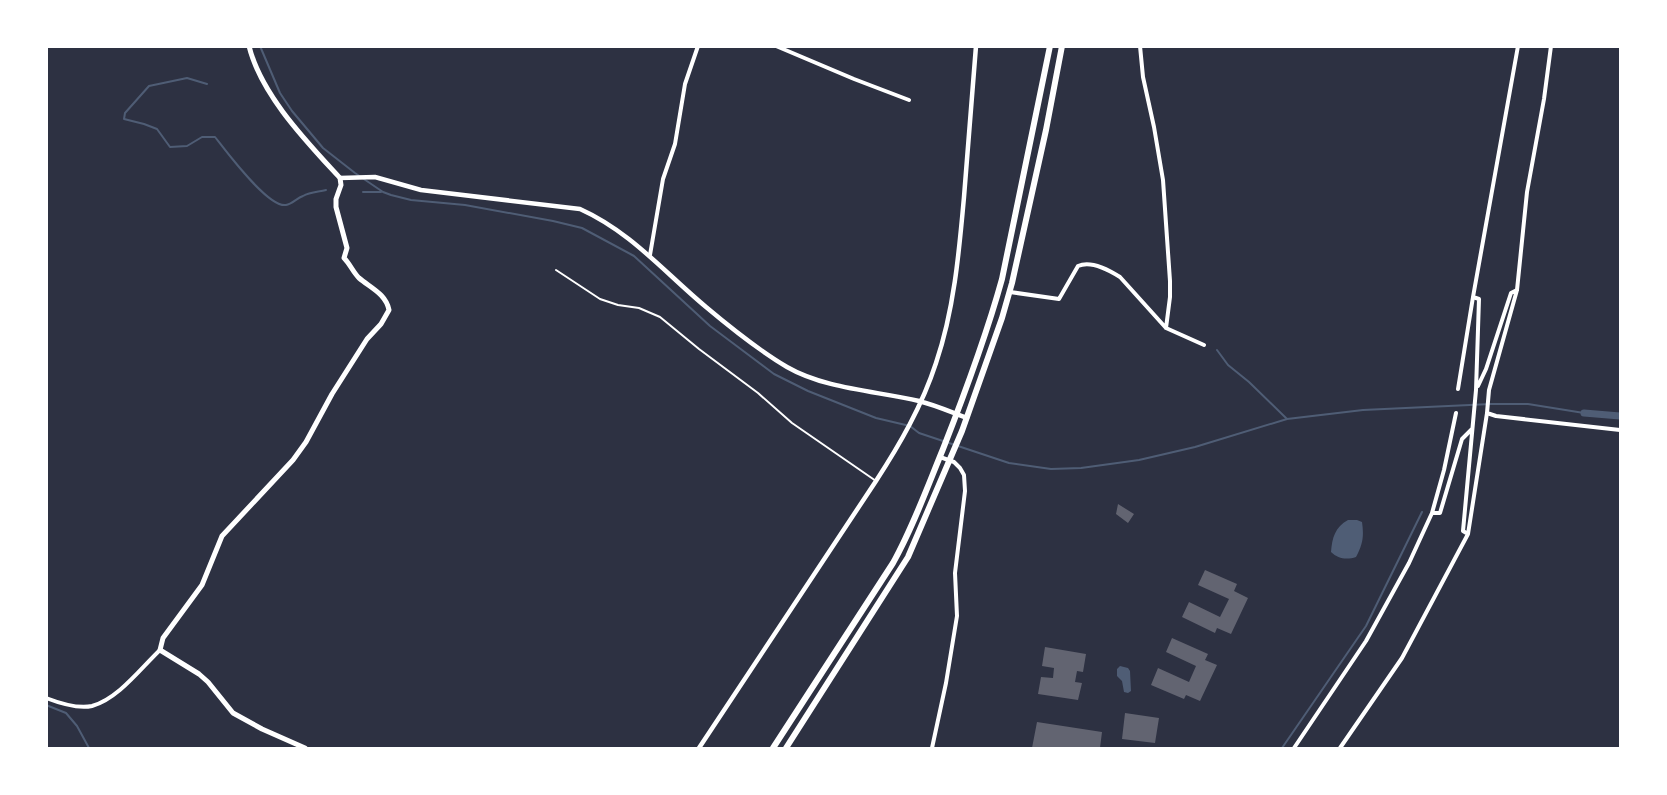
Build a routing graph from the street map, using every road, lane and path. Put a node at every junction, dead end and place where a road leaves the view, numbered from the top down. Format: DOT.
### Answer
graph roads {
  1 [pos="249,46"];
  2 [pos="698,46"];
  3 [pos="776,46"];
  4 [pos="976,46"];
  5 [pos="1050,46"];
  6 [pos="1062,46"];
  7 [pos="1140,46"];
  8 [pos="1518,46"];
  9 [pos="1551,46"];
  10 [pos="909,100"];
  11 [pos="340,178"];
  12 [pos="650,255"];
  13 [pos="556,270"];
  14 [pos="1517,291"];
  15 [pos="1009,292"];
  16 [pos="1473,297"];
  17 [pos="1166,328"];
  18 [pos="1204,345"];
  19 [pos="1458,389"];
  20 [pos="1476,390"];
  21 [pos="921,402"];
  22 [pos="1456,413"];
  23 [pos="1487,413"];
  24 [pos="957,414"];
  25 [pos="967,418"];
  26 [pos="1473,428"];
  27 [pos="1620,430"];
  28 [pos="941,454"];
  29 [pos="951,458"];
  30 [pos="876,481"];
  31 [pos="1432,513"];
  32 [pos="1468,534"];
  33 [pos="160,650"];
  34 [pos="46,698"];
  35 [pos="305,748"];
  36 [pos="699,748"];
  37 [pos="773,748"];
  38 [pos="786,748"];
  39 [pos="932,748"];
  40 [pos="1294,748"];
  41 [pos="1340,748"];
  1 -- 11 [label="main road"];
  2 -- 12 [label="street"];
  3 -- 10 [label="street"];
  4 -- 21 [label="street"];
  5 -- 24 [label="main road"];
  6 -- 15 [label="main road"];
  7 -- 17 [label="street"];
  8 -- 16 [label="street"];
  9 -- 14 [label="street"];
  11 -- 12 [label="street"];
  11 -- 33 [label="main road"];
  12 -- 21 [label="street"];
  13 -- 30 [label="lane"];
  14 -- 20 [label="street"];
  14 -- 23 [label="street"];
  15 -- 17 [label="street"];
  15 -- 25 [label="main road"];
  16 -- 19 [label="street"];
  16 -- 20 [label="street"];
  17 -- 18 [label="street"];
  20 -- 26 [label="street"];
  21 -- 24 [label="street"];
  21 -- 30 [label="street"];
  22 -- 31 [label="street"];
  23 -- 27 [label="street"];
  23 -- 32 [label="street"];
  24 -- 25 [label="street"];
  24 -- 28 [label="main road"];
  25 -- 29 [label="main road"];
  26 -- 31 [label="street"];
  26 -- 32 [label="street"];
  28 -- 29 [label="street"];
  28 -- 37 [label="main road"];
  29 -- 38 [label="main road"];
  29 -- 39 [label="street"];
  30 -- 36 [label="street"];
  31 -- 40 [label="street"];
  32 -- 41 [label="street"];
  33 -- 34 [label="street"];
  33 -- 35 [label="main road"];
}
